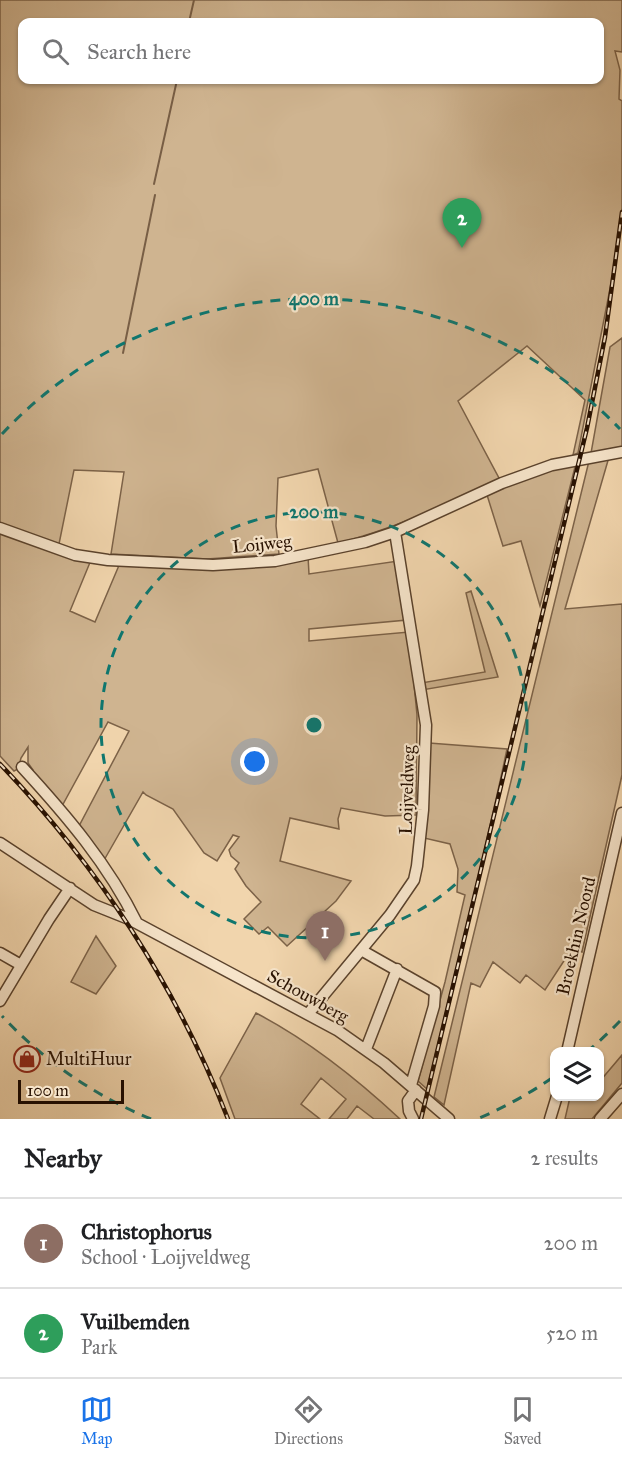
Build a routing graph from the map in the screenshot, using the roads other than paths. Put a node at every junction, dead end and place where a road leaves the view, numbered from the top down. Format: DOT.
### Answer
graph roads {
  1 [pos="622,452"];
  2 [pos="0,528"];
  3 [pos="395,532"];
  4 [pos="22,767"];
  5 [pos="622,813"];
  6 [pos="620,829"];
  7 [pos="0,843"];
  8 [pos="70,888"];
  9 [pos="137,923"];
  10 [pos="361,950"];
  11 [pos="0,953"];
  12 [pos="21,965"];
  13 [pos="397,969"];
  14 [pos="0,1001"];
  15 [pos="308,1014"];
  16 [pos="568,1047"];
  17 [pos="366,1049"];
  18 [pos="414,1087"];
  19 [pos="622,1094"];
  20 [pos="555,1102"];
  21 [pos="413,1119"];
  22 [pos="449,1119"];
  23 [pos="551,1119"];
  24 [pos="600,1119"];
  1 -- 3 [label="street, Loijweg"];
  2 -- 3 [label="street, Loijweg"];
  3 -- 10 [label="street, Loijveldweg"];
  4 -- 9 [label="street"];
  5 -- 6 [label="street, Broekhin Noord"];
  6 -- 16 [label="street, Broekhin Noord"];
  7 -- 8 [label="street, Schouwberg"];
  8 -- 9 [label="street, Schouwberg"];
  8 -- 12 [label="street"];
  9 -- 15 [label="street, Schouwberg"];
  10 -- 13 [label="street"];
  10 -- 15 [label="street, Loijveldweg"];
  11 -- 12 [label="street"];
  12 -- 14 [label="street"];
  13 -- 17 [label="street"];
  13 -- 18 [label="street"];
  15 -- 17 [label="street, Schouwberg"];
  17 -- 18 [label="street, Schouwberg"];
  18 -- 21 [label="street"];
  18 -- 22 [label="street, Schouwberg"];
  19 -- 24 [label="street"];
  20 -- 23 [label="street"];
}
